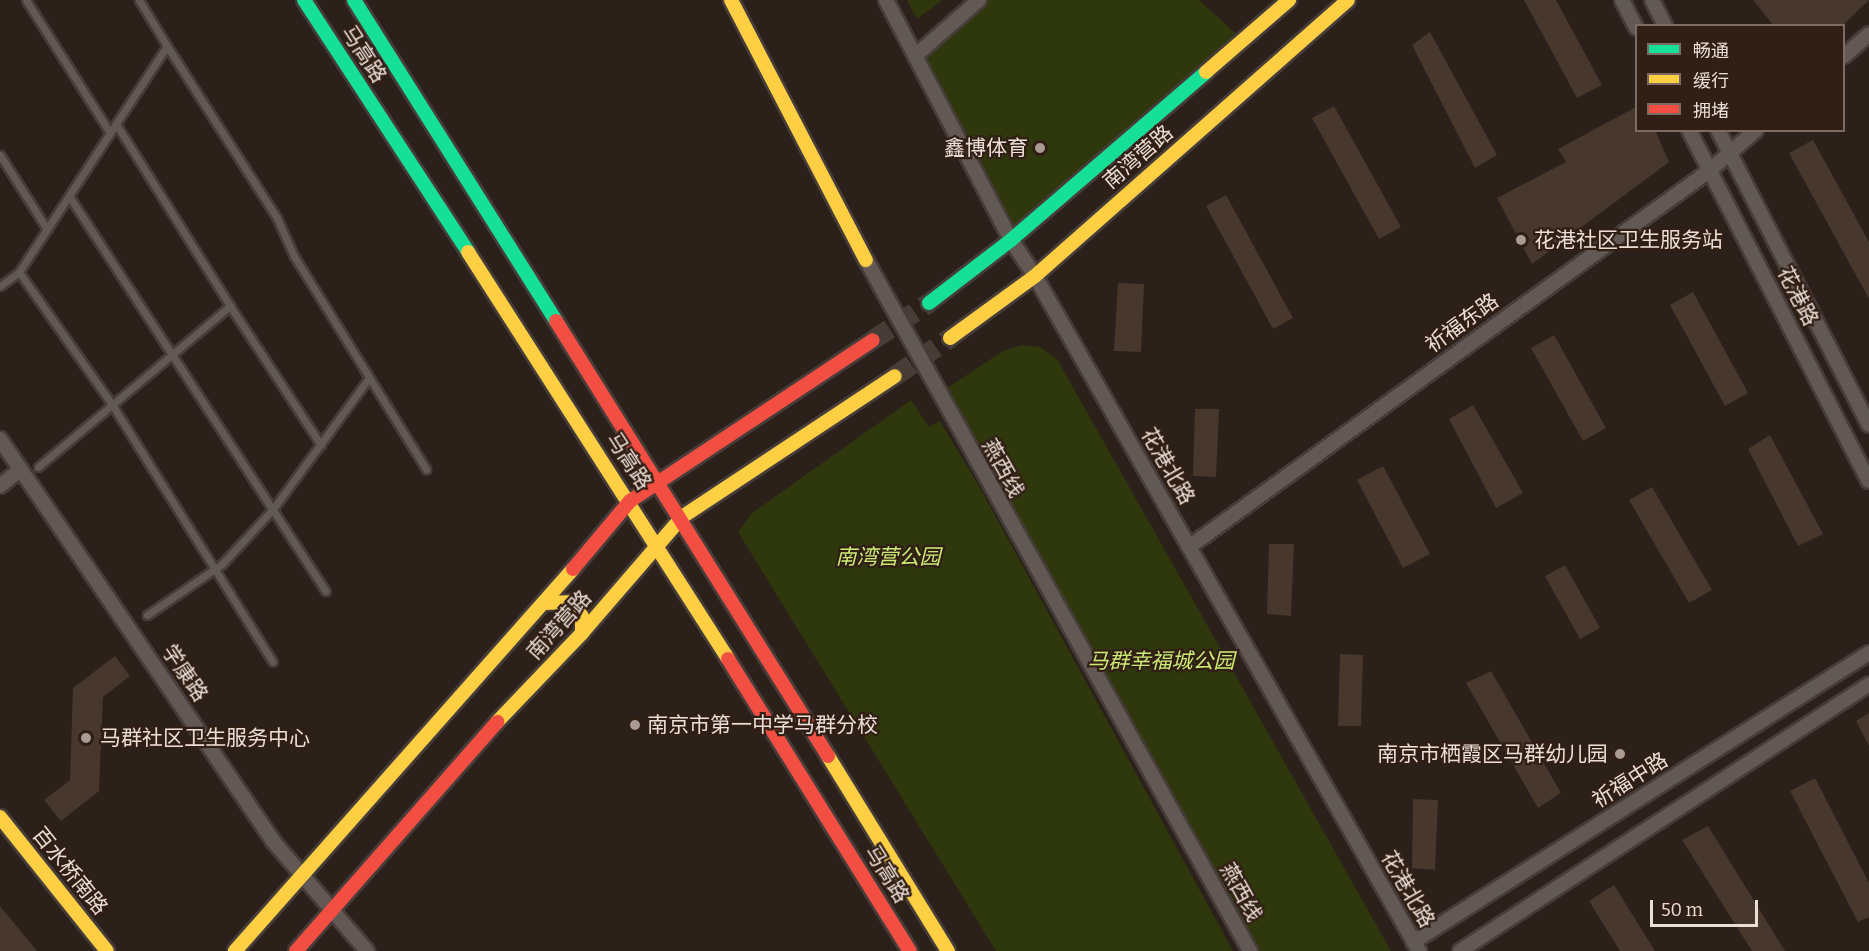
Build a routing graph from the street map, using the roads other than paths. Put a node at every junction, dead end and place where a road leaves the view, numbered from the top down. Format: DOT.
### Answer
graph roads {
  1 [pos="26,0"];
  2 [pos="138,0"];
  3 [pos="304,0"];
  4 [pos="354,0"];
  5 [pos="731,0"];
  6 [pos="886,0"];
  7 [pos="979,0"];
  8 [pos="1289,0"];
  9 [pos="1348,0"];
  10 [pos="1622,0"];
  11 [pos="1652,0"];
  12 [pos="1664,24"];
  13 [pos="1635,26"];
  14 [pos="1869,34"];
  15 [pos="167,46"];
  16 [pos="1845,55"];
  17 [pos="915,57"];
  18 [pos="116,124"];
  19 [pos="1690,132"];
  20 [pos="1719,132"];
  21 [pos="1754,132"];
  22 [pos="110,133"];
  23 [pos="1729,154"];
  24 [pos="0,155"];
  25 [pos="1709,171"];
  26 [pos="69,196"];
  27 [pos="47,229"];
  28 [pos="1011,240"];
  29 [pos="866,260"];
  30 [pos="19,272"];
  31 [pos="1035,276"];
  32 [pos="0,285"];
  33 [pos="929,303"];
  34 [pos="230,306"];
  35 [pos="950,338"];
  36 [pos="873,340"];
  37 [pos="173,353"];
  38 [pos="895,376"];
  39 [pos="369,378"];
  40 [pos="111,403"];
  41 [pos="1869,425"];
  42 [pos="0,439"];
  43 [pos="321,445"];
  44 [pos="38,467"];
  45 [pos="426,469"];
  46 [pos="20,470"];
  47 [pos="1869,481"];
  48 [pos="657,482"];
  49 [pos="0,486"];
  50 [pos="630,501"];
  51 [pos="273,510"];
  52 [pos="682,517"];
  53 [pos="655,544"];
  54 [pos="1189,547"];
  55 [pos="214,570"];
  56 [pos="326,591"];
  57 [pos="545,603"];
  58 [pos="147,615"];
  59 [pos="582,633"];
  60 [pos="1869,653"];
  61 [pos="273,662"];
  62 [pos="1869,684"];
  63 [pos="0,817"];
  64 [pos="300,875"];
  65 [pos="330,910"];
  66 [pos="1416,946"];
  67 [pos="107,951"];
  68 [pos="235,951"];
  69 [pos="296,951"];
  70 [pos="367,951"];
  71 [pos="910,951"];
  72 [pos="948,951"];
  73 [pos="1250,951"];
  74 [pos="1460,951"];
  1 -- 22 [label="lane"];
  2 -- 15 [label="lane"];
  3 -- 50 [label="main road, 马高路"];
  4 -- 48 [label="main road, 马高路"];
  5 -- 29 [label="main road, 燕西线"];
  6 -- 17 [label="street, 花港北路"];
  7 -- 17 [label="street"];
  8 -- 28 [label="main road"];
  9 -- 31 [label="main road, 南湾营路"];
  10 -- 13 [label="street"];
  11 -- 12 [label="street"];
  14 -- 16 [label="street"];
  15 -- 18 [label="lane"];
  15 -- 39 [label="lane"];
  17 -- 28 [label="street, 花港北路"];
  18 -- 22 [label="lane"];
  18 -- 34 [label="lane"];
  19 -- 25 [label="street, 花港路"];
  20 -- 23 [label="street, 花港路"];
  21 -- 23 [label="street, 祈福东路"];
  22 -- 26 [label="lane"];
  23 -- 25 [label="street, 祈福东路"];
  23 -- 41 [label="street, 花港路"];
  24 -- 27 [label="lane"];
  25 -- 47 [label="street, 花港路"];
  25 -- 54 [label="street, 祈福东路"];
  26 -- 27 [label="lane"];
  26 -- 37 [label="lane"];
  27 -- 30 [label="lane"];
  28 -- 31 [label="street, 花港北路"];
  28 -- 33 [label="main road"];
  29 -- 73 [label="street, 燕西线"];
  30 -- 32 [label="lane"];
  30 -- 40 [label="lane"];
  31 -- 35 [label="main road, 南湾营路"];
  31 -- 54 [label="street, 花港北路"];
  34 -- 37 [label="lane"];
  34 -- 43 [label="lane"];
  36 -- 48 [label="main road"];
  37 -- 40 [label="lane"];
  37 -- 51 [label="lane"];
  38 -- 52 [label="main road, 南湾营路"];
  39 -- 43 [label="lane"];
  39 -- 45 [label="lane"];
  40 -- 44 [label="lane"];
  40 -- 55 [label="lane"];
  42 -- 46 [label="street, 学康路"];
  43 -- 51 [label="lane"];
  46 -- 49 [label="street"];
  46 -- 64 [label="street, 学康路"];
  48 -- 50 [label="main road"];
  48 -- 52 [label="main road, 马高路"];
  50 -- 53 [label="main road, 马高路"];
  50 -- 57 [label="main road"];
  51 -- 55 [label="lane"];
  51 -- 56 [label="lane"];
  52 -- 53 [label="main road, 南湾营路"];
  52 -- 72 [label="main road, 马高路"];
  53 -- 59 [label="main road, 南湾营路"];
  53 -- 71 [label="main road, 马高路"];
  54 -- 66 [label="street, 花港北路"];
  55 -- 58 [label="lane"];
  55 -- 61 [label="lane"];
  57 -- 59 [label="main road"];
  57 -- 64 [label="main road"];
  59 -- 65 [label="main road, 南湾营路"];
  60 -- 66 [label="street, 祈福中路"];
  62 -- 74 [label="street"];
  63 -- 67 [label="main road, 百水桥南路"];
  64 -- 65 [label="street, 学康路"];
  64 -- 68 [label="main road"];
  65 -- 69 [label="main road, 南湾营路"];
  65 -- 70 [label="street, 学康路"];
}
